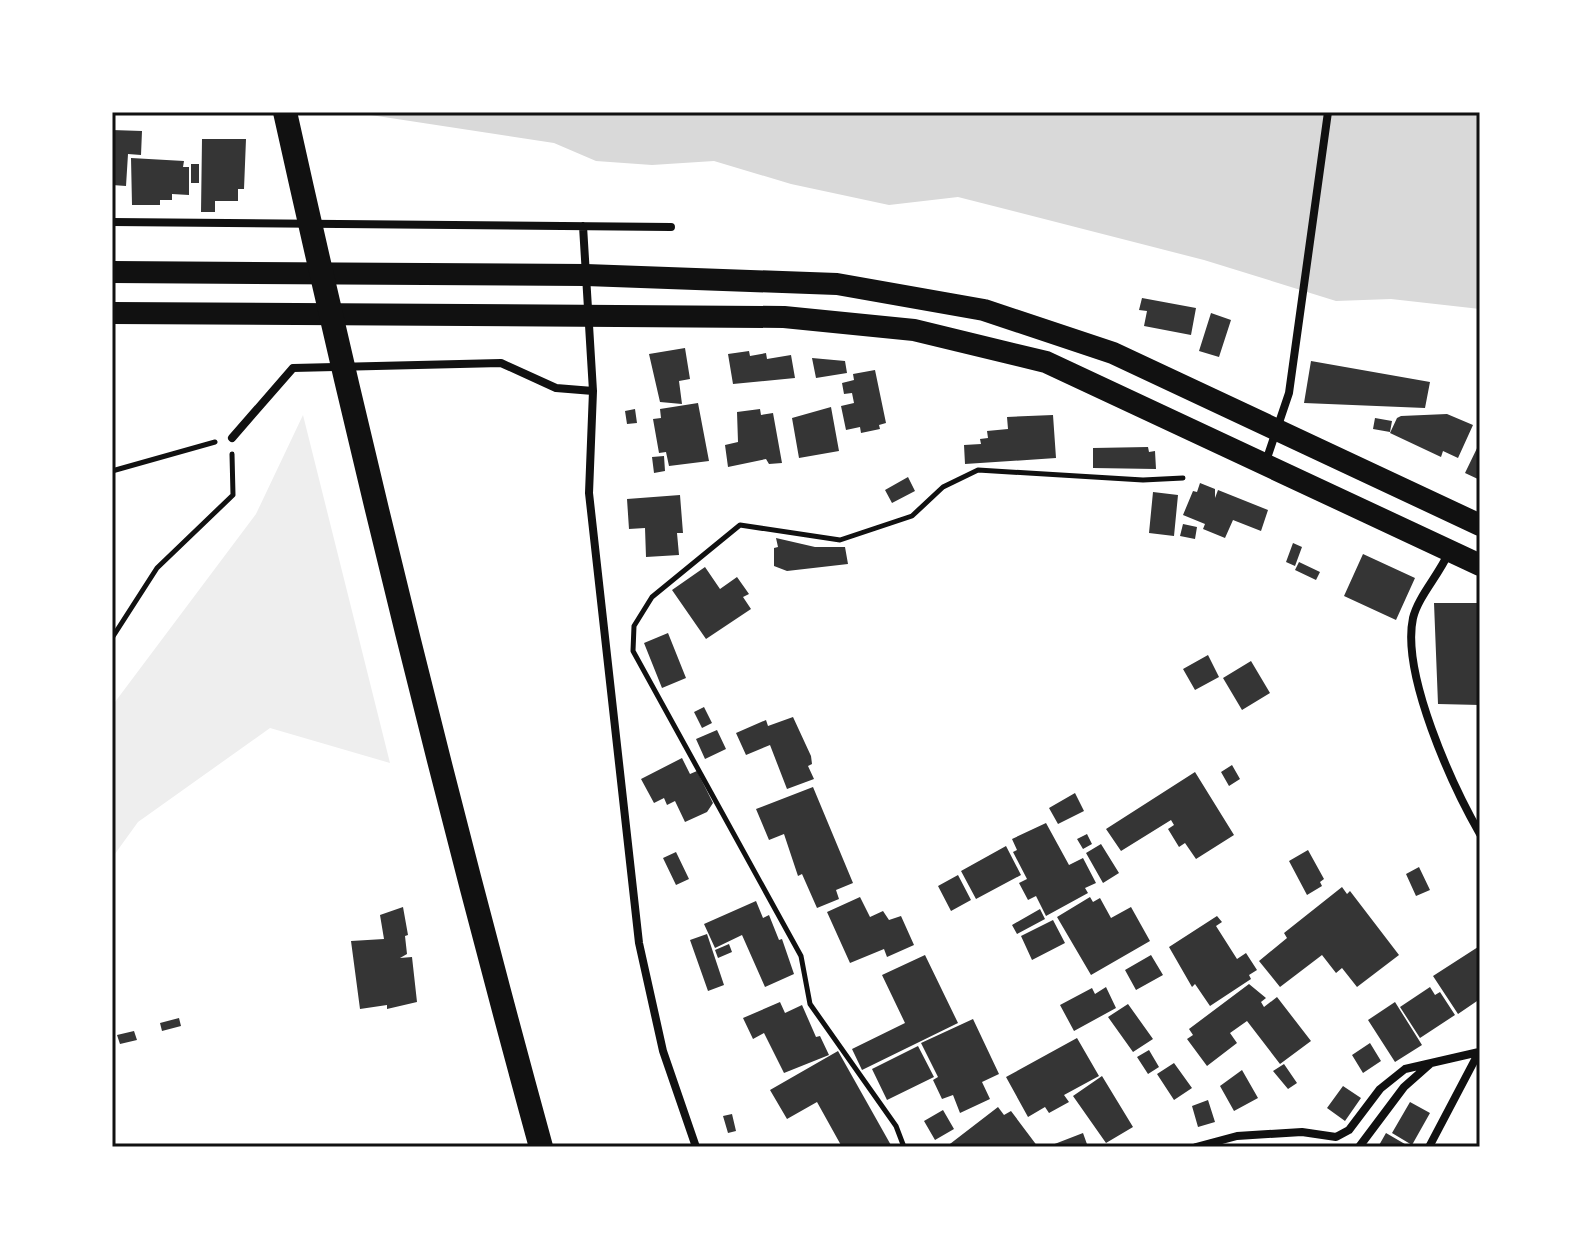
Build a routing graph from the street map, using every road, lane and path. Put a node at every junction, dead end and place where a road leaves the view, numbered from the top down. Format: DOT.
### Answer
graph roads {
  1 [pos="285,112"];
  2 [pos="1328,112"];
  3 [pos="112,222"];
  4 [pos="583,226"];
  5 [pos="671,227"];
  6 [pos="112,272"];
  7 [pos="586,275"];
  8 [pos="112,313"];
  9 [pos="589,314"];
  10 [pos="593,391"];
  11 [pos="1279,428"];
  12 [pos="232,438"];
  13 [pos="1265,464"];
  14 [pos="112,471"];
  15 [pos="1183,478"];
  16 [pos="1480,525"];
  17 [pos="1449,551"];
  18 [pos="1480,565"];
  19 [pos="112,638"];
  20 [pos="1480,834"];
  21 [pos="1480,1052"];
  22 [pos="1434,1061"];
  23 [pos="541,1147"];
  24 [pos="696,1147"];
  25 [pos="904,1147"];
  26 [pos="1196,1147"];
  27 [pos="1359,1147"];
  28 [pos="1429,1147"];
  1 -- 23 [label="highway"];
  2 -- 11 [label="street"];
  3 -- 4 [label="street"];
  4 -- 5 [label="street"];
  4 -- 7 [label="street"];
  6 -- 7 [label="highway"];
  7 -- 9 [label="street"];
  7 -- 11 [label="highway"];
  8 -- 9 [label="highway"];
  9 -- 10 [label="street"];
  9 -- 13 [label="highway"];
  10 -- 12 [label="street"];
  10 -- 24 [label="street"];
  11 -- 13 [label="street"];
  11 -- 16 [label="highway"];
  12 -- 14 [label="path"];
  12 -- 19 [label="path"];
  13 -- 17 [label="highway"];
  15 -- 25 [label="path"];
  17 -- 18 [label="highway"];
  17 -- 20 [label="street"];
  21 -- 22 [label="street"];
  21 -- 28 [label="street"];
  22 -- 26 [label="street"];
  22 -- 27 [label="street"];
}
